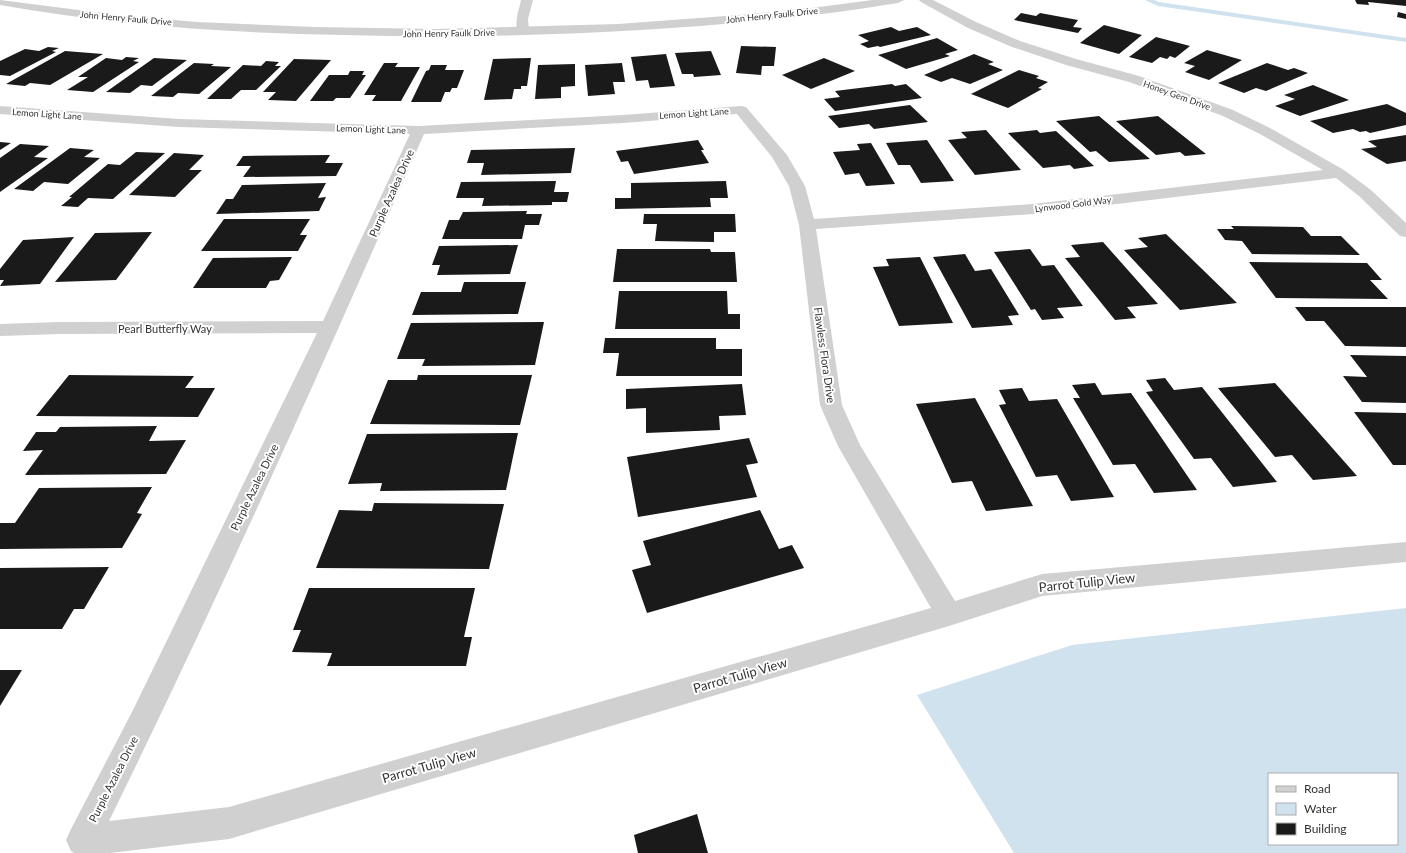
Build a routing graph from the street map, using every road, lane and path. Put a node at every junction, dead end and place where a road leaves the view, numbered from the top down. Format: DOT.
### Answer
graph roads {
  1 [pos="527,0"];
  2 [pos="898,0"];
  3 [pos="925,0"];
  4 [pos="0,2"];
  5 [pos="523,31"];
  6 [pos="0,110"];
  7 [pos="741,110"];
  8 [pos="419,130"];
  9 [pos="1339,173"];
  10 [pos="807,225"];
  11 [pos="1406,232"];
  12 [pos="330,327"];
  13 [pos="0,330"];
  14 [pos="1406,552"];
  15 [pos="949,614"];
  16 [pos="82,840"];
  1 -- 5 [label="street"];
  2 -- 5 [label="street, John Henry Faulk Drive"];
  3 -- 9 [label="street, Honey Gem Drive"];
  4 -- 5 [label="street, John Henry Faulk Drive"];
  6 -- 8 [label="street, Lemon Light Lane"];
  7 -- 8 [label="street, Lemon Light Lane"];
  7 -- 10 [label="street, Flawless Flora Drive"];
  8 -- 12 [label="street, Purple Azalea Drive"];
  9 -- 10 [label="street, Lynwood Gold Way"];
  9 -- 11 [label="street, Honey Gem Drive"];
  10 -- 15 [label="street, Flawless Flora Drive"];
  12 -- 13 [label="street, Pearl Butterfly Way"];
  12 -- 16 [label="street, Purple Azalea Drive"];
  14 -- 15 [label="street, Parrot Tulip View"];
  15 -- 16 [label="street, Parrot Tulip View"];
}
